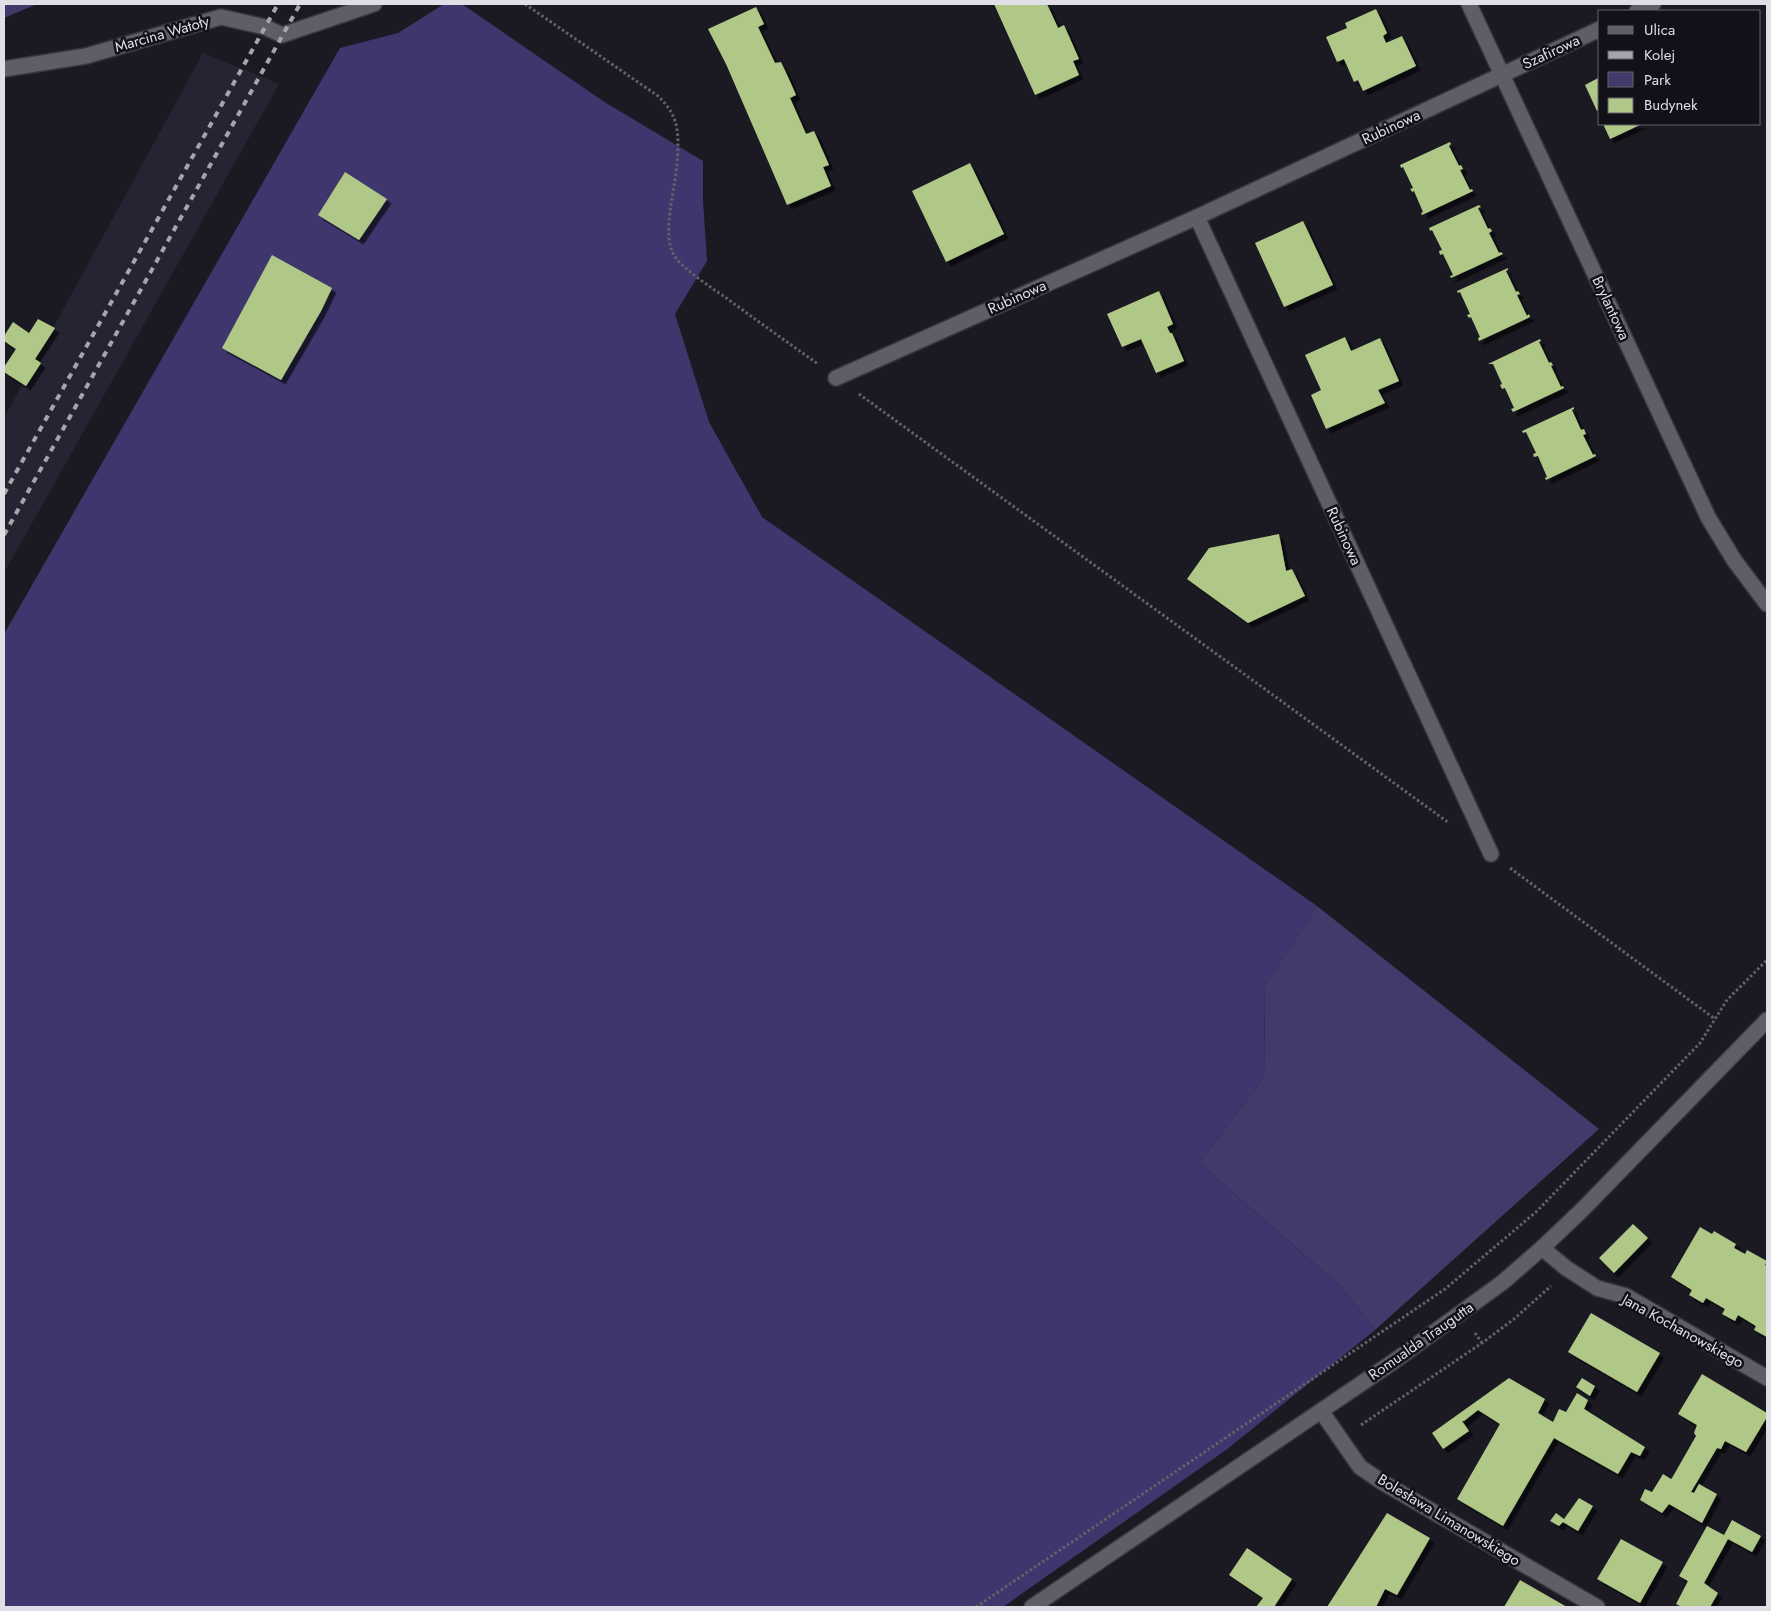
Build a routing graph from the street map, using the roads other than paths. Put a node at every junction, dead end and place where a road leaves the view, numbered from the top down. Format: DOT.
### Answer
graph roads {
  1 [pos="374,4"];
  2 [pos="1469,4"];
  3 [pos="1653,4"];
  4 [pos="1639,10"];
  5 [pos="1598,30"];
  6 [pos="4,69"];
  7 [pos="1503,75"];
  8 [pos="1197,217"];
  9 [pos="836,378"];
  10 [pos="1767,604"];
  11 [pos="1492,854"];
  12 [pos="1765,1026"];
  13 [pos="1542,1248"];
  14 [pos="1767,1378"];
  15 [pos="1321,1411"];
  16 [pos="1032,1607"];
  17 [pos="1597,1607"];
  1 -- 6 [label="street, Marcina Watoły"];
  2 -- 7 [label="street, Brylantowa"];
  3 -- 4 [label="street"];
  5 -- 7 [label="street, Szafirowa"];
  7 -- 8 [label="street, Rubinowa"];
  7 -- 10 [label="street, Brylantowa"];
  8 -- 9 [label="street, Rubinowa"];
  8 -- 11 [label="street, Rubinowa"];
  12 -- 13 [label="street, Romualda Traugutta"];
  13 -- 14 [label="street, Jana Kochanowskiego"];
  13 -- 15 [label="street, Romualda Traugutta"];
  15 -- 16 [label="street, Romualda Traugutta"];
  15 -- 17 [label="street, Bolesława Limanowskiego"];
}
